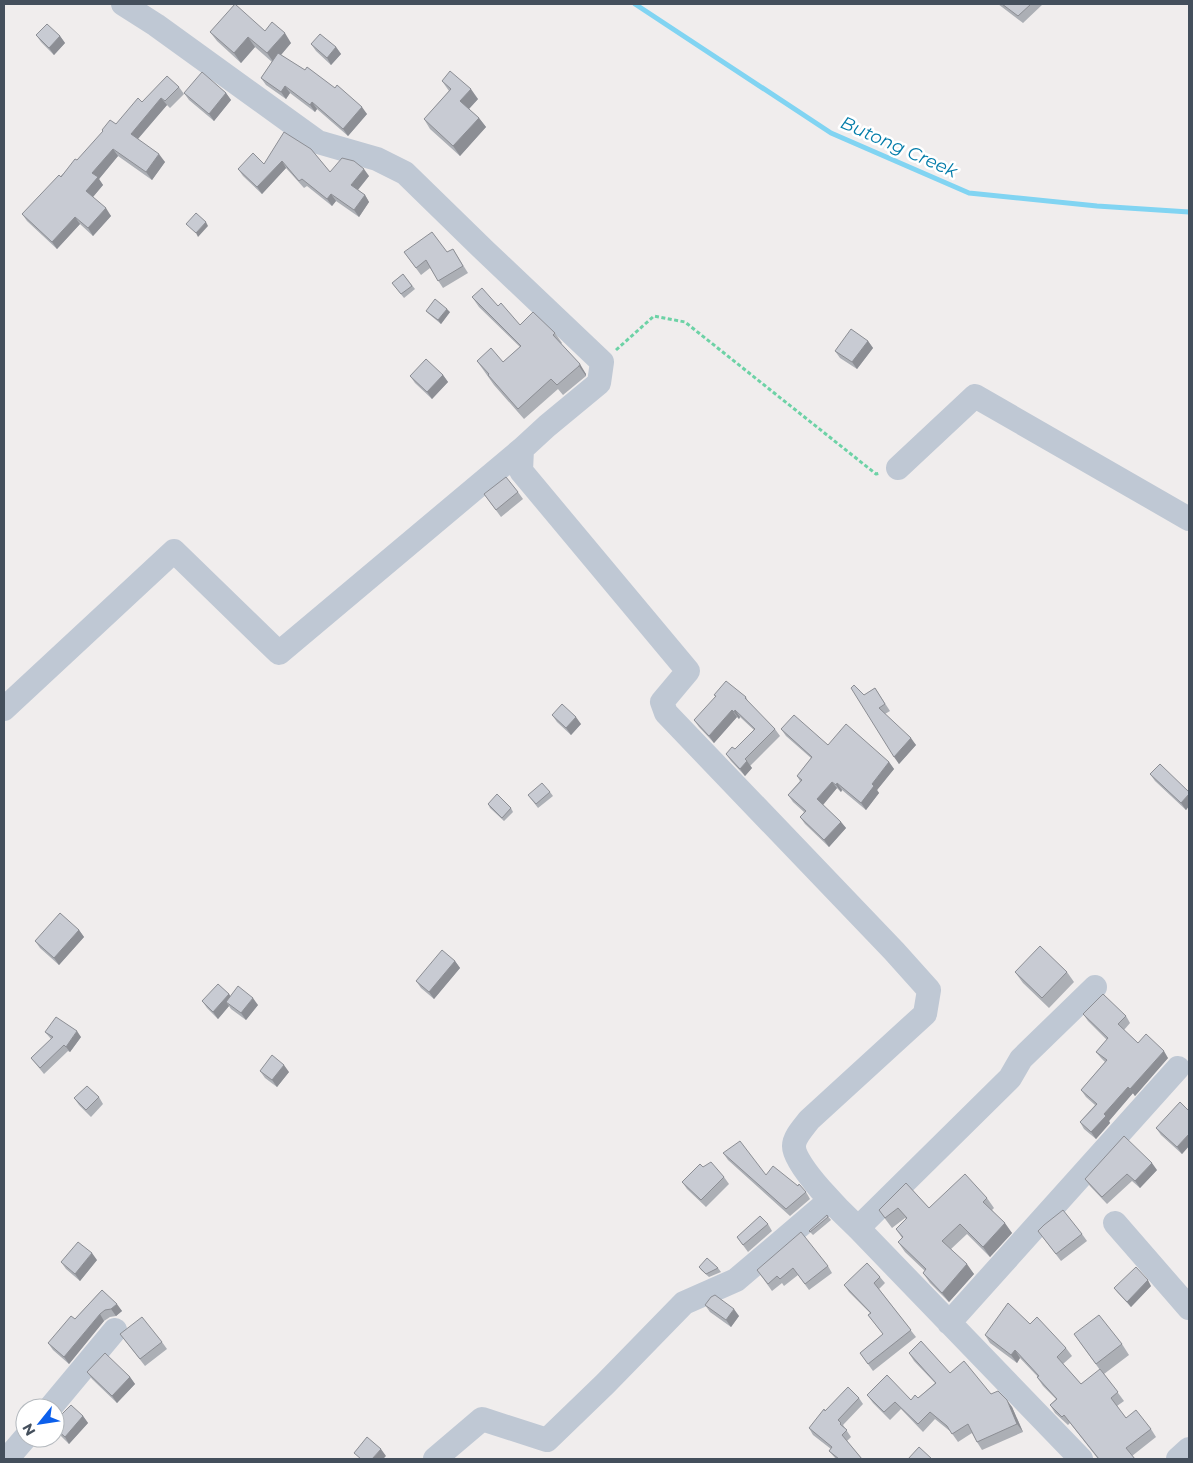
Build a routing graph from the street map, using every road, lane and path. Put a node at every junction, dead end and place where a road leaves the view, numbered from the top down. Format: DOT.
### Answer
graph roads {
  1 [pos="123,4"];
  2 [pos="602,362"];
  3 [pos="522,449"];
  4 [pos="898,468"];
  5 [pos="1189,519"];
  6 [pos="4,709"];
  7 [pos="1095,987"];
  8 [pos="1178,1068"];
  9 [pos="829,1201"];
  10 [pos="1116,1223"];
  11 [pos="858,1228"];
  12 [pos="1189,1308"];
  13 [pos="949,1323"];
  14 [pos="115,1330"];
  15 [pos="58,1398"];
  16 [pos="16,1448"];
  17 [pos="1189,1450"];
  18 [pos="7,1459"];
  19 [pos="435,1459"];
  20 [pos="1081,1459"];
  21 [pos="1178,1459"];
  1 -- 2 [label="street"];
  2 -- 3 [label="street"];
  2 -- 4 [label="path"];
  3 -- 6 [label="street"];
  3 -- 9 [label="street"];
  4 -- 5 [label="street"];
  7 -- 11 [label="street"];
  8 -- 13 [label="street"];
  9 -- 11 [label="street"];
  9 -- 19 [label="street"];
  10 -- 12 [label="street"];
  11 -- 13 [label="street"];
  13 -- 20 [label="street"];
  14 -- 15 [label="street"];
  16 -- 18 [label="street"];
  17 -- 21 [label="street"];
}
